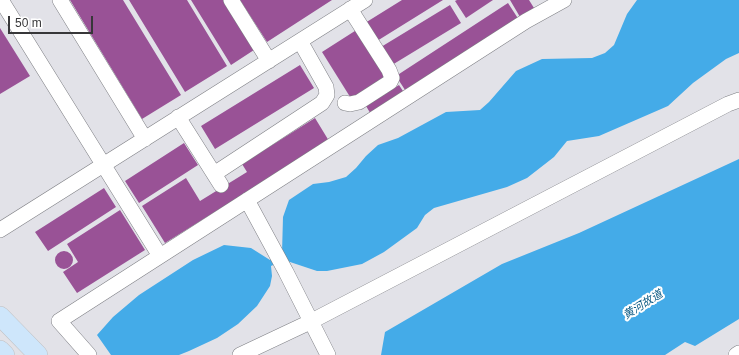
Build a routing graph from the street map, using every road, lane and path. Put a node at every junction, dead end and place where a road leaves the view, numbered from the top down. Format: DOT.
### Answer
graph roads {
  1 [pos="1,0"];
  2 [pos="60,0"];
  3 [pos="231,0"];
  4 [pos="365,0"];
  5 [pos="564,0"];
  6 [pos="350,9"];
  7 [pos="300,41"];
  8 [pos="269,61"];
  9 [pos="326,87"];
  10 [pos="739,100"];
  11 [pos="322,103"];
  12 [pos="345,103"];
  13 [pos="178,118"];
  14 [pos="145,139"];
  15 [pos="103,165"];
  16 [pos="247,200"];
  17 [pos="0,230"];
  18 [pos="160,256"];
  19 [pos="0,316"];
  20 [pos="310,322"];
  21 [pos="0,350"];
  22 [pos="739,353"];
  23 [pos="5,355"];
  24 [pos="38,355"];
  25 [pos="89,355"];
  26 [pos="240,355"];
  27 [pos="328,355"];
  28 [pos="736,355"];
  1 -- 15 [label="lane"];
  2 -- 14 [label="lane"];
  3 -- 8 [label="lane"];
  4 -- 6 [label="lane"];
  5 -- 16 [label="lane"];
  6 -- 7 [label="lane"];
  6 -- 12 [label="lane"];
  7 -- 8 [label="lane"];
  7 -- 9 [label="lane"];
  8 -- 13 [label="lane"];
  9 -- 11 [label="lane"];
  9 -- 12 [label="lane"];
  10 -- 20 [label="lane"];
  11 -- 12 [label="lane"];
  11 -- 13 [label="lane"];
  13 -- 14 [label="lane"];
  14 -- 15 [label="lane"];
  15 -- 17 [label="lane"];
  15 -- 18 [label="lane"];
  16 -- 18 [label="lane"];
  16 -- 20 [label="lane"];
  18 -- 25 [label="lane"];
  19 -- 24 [label="main road"];
  20 -- 26 [label="lane"];
  20 -- 27 [label="lane"];
  21 -- 23 [label="main road"];
  22 -- 28 [label="lane"];
}
